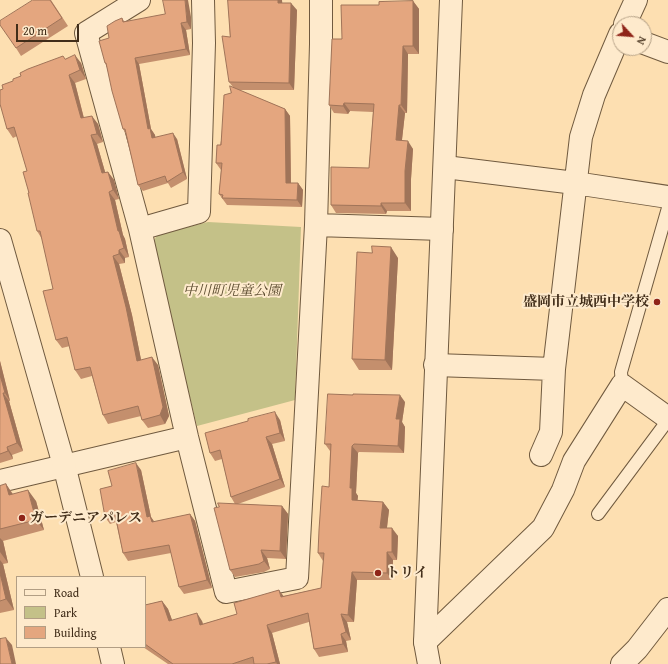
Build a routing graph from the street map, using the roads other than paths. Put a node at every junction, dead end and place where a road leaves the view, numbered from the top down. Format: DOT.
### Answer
graph roads {
  1 [pos="139,0"];
  2 [pos="203,0"];
  3 [pos="321,0"];
  4 [pos="451,0"];
  5 [pos="636,0"];
  6 [pos="629,16"];
  7 [pos="652,46"];
  8 [pos="668,52"];
  9 [pos="612,53"];
  10 [pos="445,167"];
  11 [pos="575,183"];
  12 [pos="668,197"];
  13 [pos="668,208"];
  14 [pos="316,225"];
  15 [pos="140,229"];
  16 [pos="442,229"];
  17 [pos="0,240"];
  18 [pos="435,365"];
  19 [pos="554,369"];
  20 [pos="622,385"];
  21 [pos="668,419"];
  22 [pos="187,437"];
  23 [pos="541,455"];
  24 [pos="64,465"];
  25 [pos="0,481"];
  26 [pos="598,514"];
  27 [pos="92,576"];
  28 [pos="668,609"];
  29 [pos="425,642"];
  30 [pos="109,648"];
  31 [pos="114,664"];
  32 [pos="429,664"];
  33 [pos="622,664"];
  1 -- 15 [label="street"];
  2 -- 15 [label="street"];
  3 -- 14 [label="street"];
  4 -- 10 [label="street"];
  5 -- 6 [label="street"];
  7 -- 8 [label="street"];
  9 -- 11 [label="street"];
  10 -- 11 [label="street"];
  10 -- 16 [label="street"];
  11 -- 12 [label="street"];
  11 -- 19 [label="street"];
  13 -- 20 [label="lane"];
  14 -- 16 [label="street"];
  14 -- 22 [label="street"];
  15 -- 22 [label="street"];
  16 -- 18 [label="street"];
  17 -- 24 [label="street"];
  18 -- 19 [label="street"];
  18 -- 29 [label="street"];
  19 -- 23 [label="street"];
  20 -- 21 [label="street"];
  20 -- 29 [label="street"];
  21 -- 26 [label="lane"];
  22 -- 24 [label="street"];
  24 -- 25 [label="street"];
  24 -- 27 [label="street"];
  28 -- 33 [label="street"];
  29 -- 32 [label="street"];
  30 -- 31 [label="street"];
}
